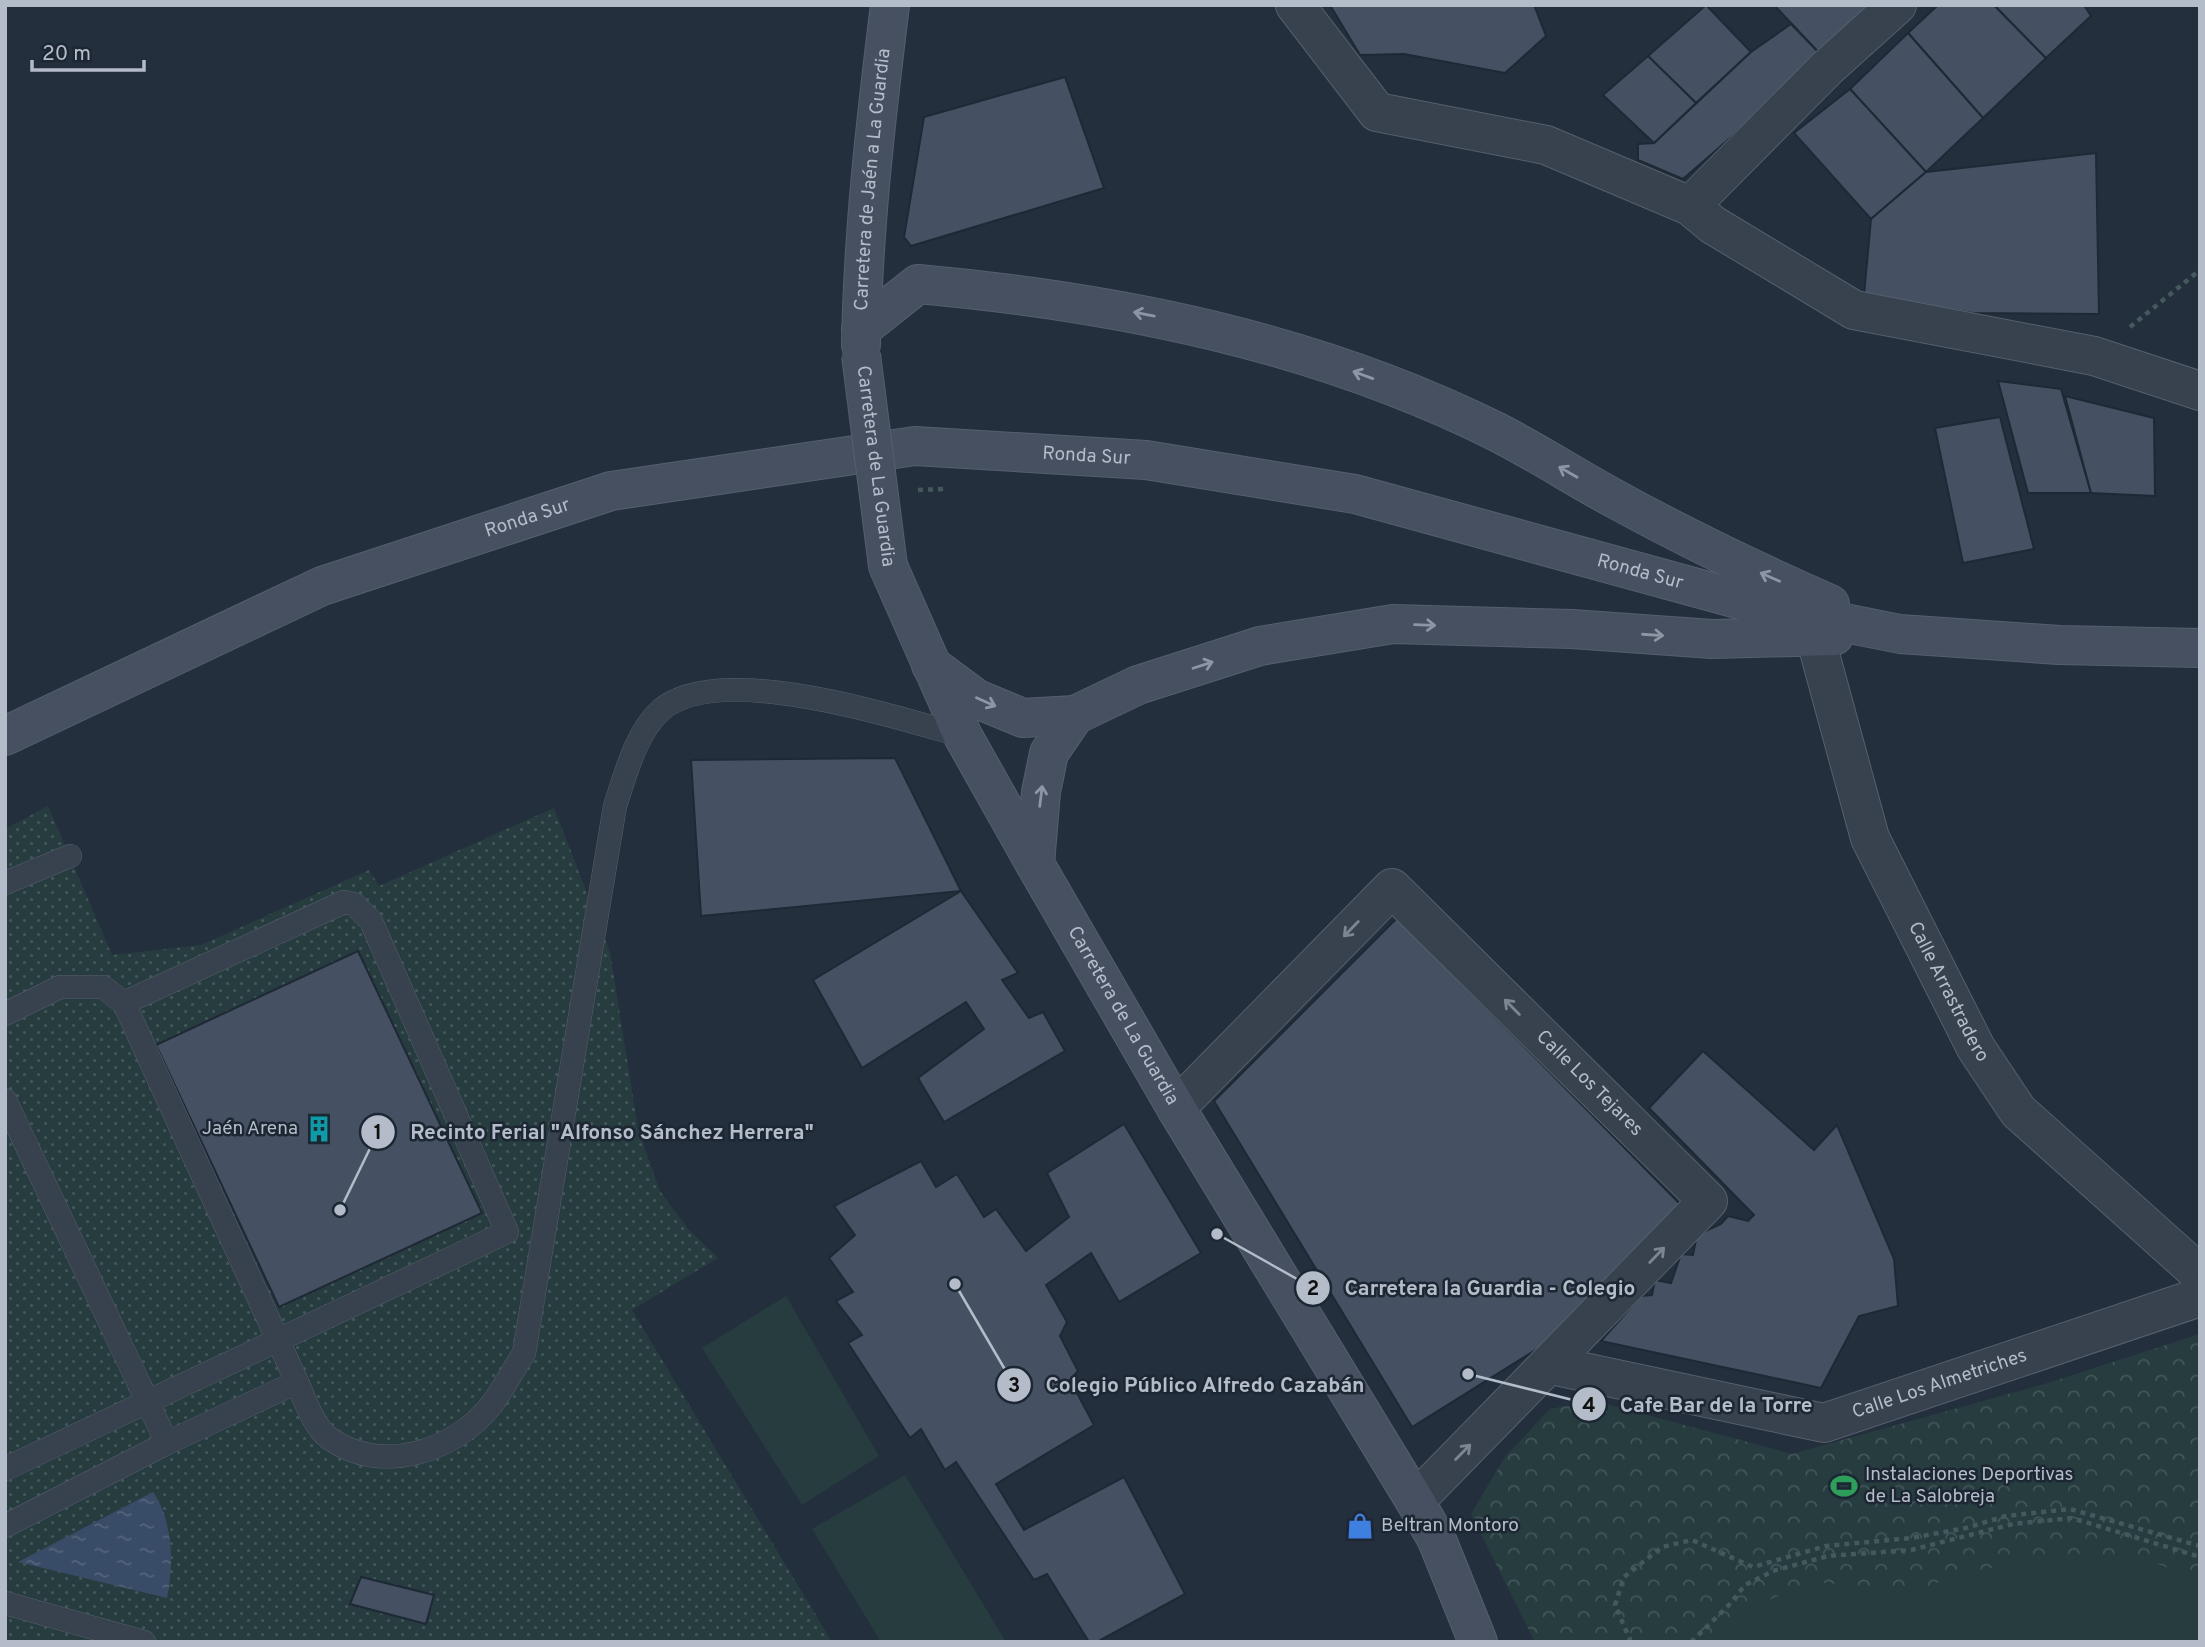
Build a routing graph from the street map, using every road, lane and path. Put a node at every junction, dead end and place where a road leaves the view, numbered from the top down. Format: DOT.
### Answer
graph roads {
  1 [pos="1898,5"];
  2 [pos="1296,8"];
  3 [pos="884,17"];
  4 [pos="1690,206"];
  5 [pos="864,250"];
  6 [pos="2200,270"];
  7 [pos="918,284"];
  8 [pos="861,342"];
  9 [pos="2094,356"];
  10 [pos="2200,391"];
  11 [pos="950,489"];
  12 [pos="911,490"];
  13 [pos="1900,634"];
  14 [pos="1815,636"];
  15 [pos="2200,648"];
  16 [pos="929,664"];
  17 [pos="1075,715"];
  18 [pos="5,736"];
  19 [pos="963,736"];
  20 [pos="70,856"];
  21 [pos="1035,864"];
  22 [pos="5,883"];
  23 [pos="124,1003"];
  24 [pos="5,1014"];
  25 [pos="5,1100"];
  26 [pos="1176,1108"];
  27 [pos="2200,1274"];
  28 [pos="2200,1297"];
  29 [pos="278,1340"];
  30 [pos="1551,1365"];
  31 [pos="297,1382"];
  32 [pos="149,1401"];
  33 [pos="167,1443"];
  34 [pos="5,1469"];
  35 [pos="1415,1501"];
  36 [pos="5,1526"];
  37 [pos="2200,1546"];
  38 [pos="2200,1557"];
  39 [pos="5,1603"];
  40 [pos="144,1642"];
  41 [pos="1478,1642"];
  42 [pos="1631,1642"];
  43 [pos="1691,1642"];
  1 -- 4 [label="street"];
  2 -- 4 [label="street"];
  3 -- 5 [label="main road, Carretera de Jaén a La Guardia"];
  4 -- 9 [label="street"];
  5 -- 7 [label="main road"];
  5 -- 8 [label="main road, Carretera de Jaén a La Guardia"];
  6 -- 9 [label="path"];
  7 -- 8 [label="main road"];
  13 -- 7 [label="main road, one-way"];
  8 -- 16 [label="main road, Carretera de La Guardia, bridge"];
  9 -- 10 [label="street"];
  11 -- 12 [label="path"];
  13 -- 14 [label="main road"];
  13 -- 15 [label="main road, Ronda Sur"];
  13 -- 18 [label="main road, Ronda Sur"];
  17 -- 14 [label="main road, one-way"];
  14 -- 27 [label="street, Calle Arrastradero"];
  16 -- 17 [label="main road, one-way"];
  16 -- 19 [label="main road, Carretera de La Guardia"];
  21 -- 17 [label="main road, one-way"];
  19 -- 21 [label="main road, Carretera de La Guardia"];
  19 -- 31 [label="lane"];
  20 -- 22 [label="lane"];
  21 -- 26 [label="main road, Carretera de La Guardia"];
  23 -- 24 [label="lane"];
  23 -- 29 [label="lane"];
  23 -- 29 [label="lane"];
  25 -- 32 [label="lane"];
  30 -- 26 [label="street, Calle Los Tejares, one-way"];
  26 -- 35 [label="main road, Carretera de La Guardia"];
  28 -- 30 [label="street, Calle Los Almetriches"];
  29 -- 31 [label="lane"];
  29 -- 32 [label="lane"];
  35 -- 30 [label="street, Calle Los Tejares, one-way"];
  31 -- 33 [label="lane"];
  32 -- 33 [label="lane"];
  32 -- 34 [label="lane"];
  33 -- 36 [label="lane"];
  35 -- 41 [label="main road, Carretera de La Guardia"];
  37 -- 42 [label="path"];
  38 -- 43 [label="path"];
  39 -- 40 [label="lane"];
}
